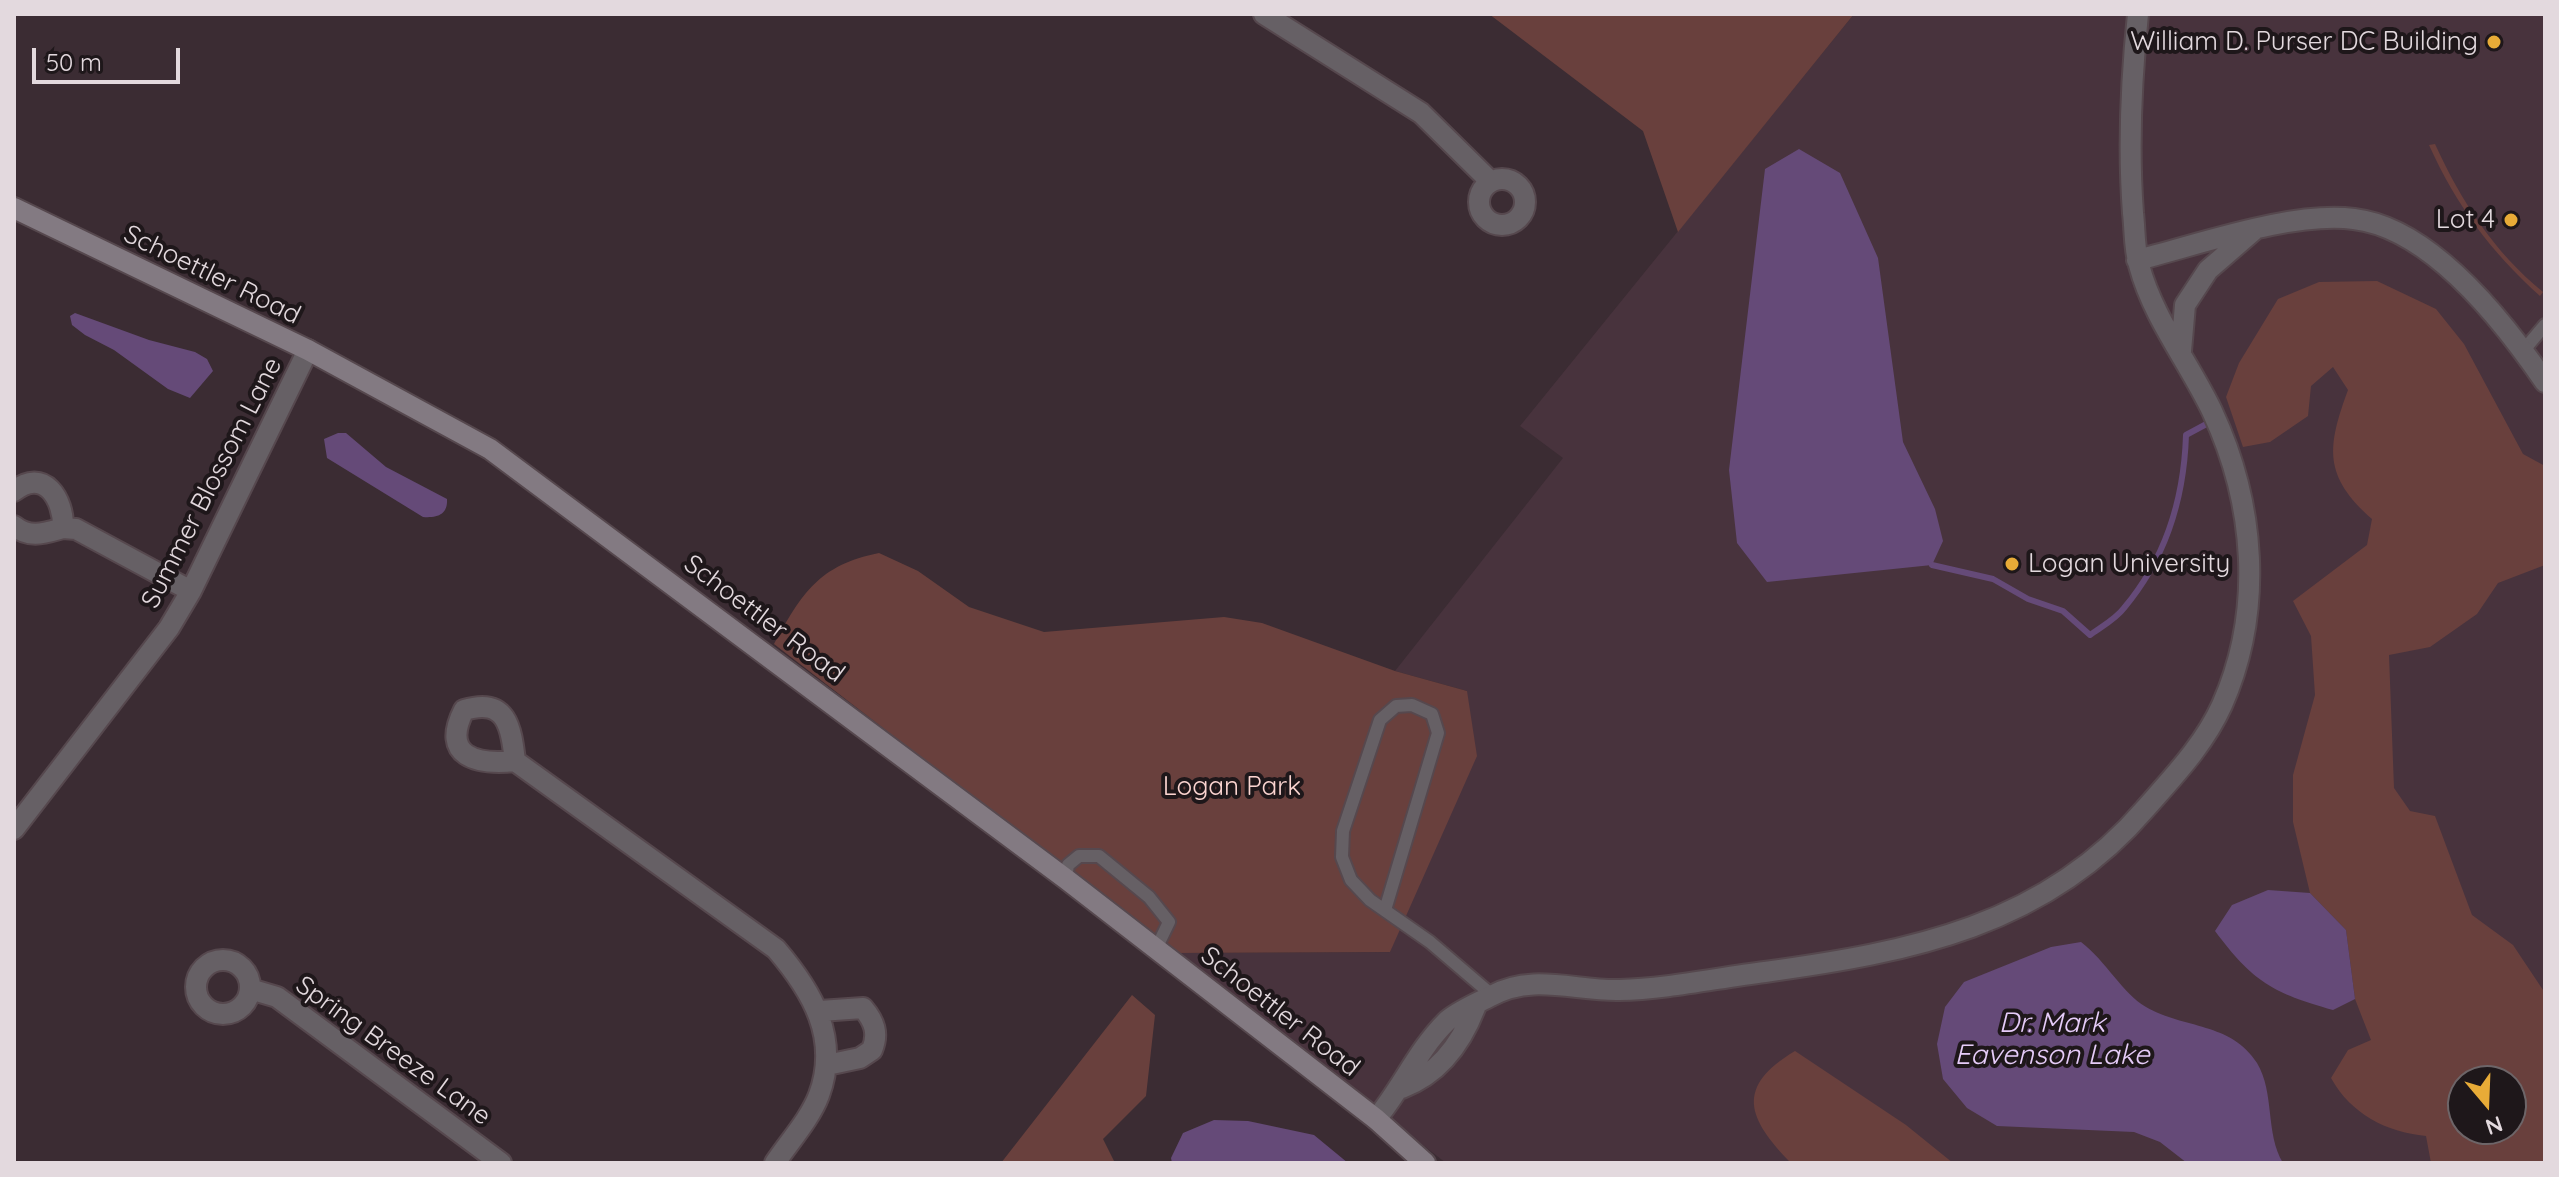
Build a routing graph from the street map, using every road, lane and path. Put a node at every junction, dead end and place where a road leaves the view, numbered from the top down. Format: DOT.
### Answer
graph roads {
  1 [pos="1264,14"];
  2 [pos="2138,14"];
  3 [pos="1489,180"];
  4 [pos="14,208"];
  5 [pos="2254,230"];
  6 [pos="2137,260"];
  7 [pos="2545,325"];
  8 [pos="308,350"];
  9 [pos="2181,351"];
  10 [pos="2523,351"];
  11 [pos="2545,382"];
  12 [pos="14,491"];
  13 [pos="14,526"];
  14 [pos="63,528"];
  15 [pos="191,591"];
  16 [pos="515,761"];
  17 [pos="14,829"];
  18 [pos="1066,879"];
  19 [pos="1385,910"];
  20 [pos="1156,949"];
  21 [pos="250,989"];
  22 [pos="1492,995"];
  23 [pos="820,1011"];
  24 [pos="827,1065"];
  25 [pos="1376,1119"];
  26 [pos="501,1163"];
  27 [pos="775,1163"];
  28 [pos="1425,1163"];
  1 -- 3 [label="street"];
  2 -- 6 [label="street"];
  4 -- 8 [label="street, Schoettler Road"];
  5 -- 6 [label="street"];
  5 -- 9 [label="street"];
  5 -- 10 [label="street"];
  6 -- 9 [label="street"];
  7 -- 10 [label="lane"];
  8 -- 15 [label="street, Summer Blossom Lane"];
  8 -- 18 [label="street, Schoettler Road"];
  9 -- 22 [label="street"];
  10 -- 11 [label="street"];
  12 -- 14 [label="street"];
  13 -- 14 [label="street"];
  14 -- 15 [label="street"];
  15 -- 17 [label="street, Summer Blossom Lane"];
  16 -- 23 [label="street"];
  18 -- 20 [label="street, Schoettler Road"];
  18 -- 20 [label="lane"];
  19 -- 19 [label="lane"];
  19 -- 22 [label="lane"];
  20 -- 25 [label="street, Schoettler Road"];
  21 -- 26 [label="street, Spring Breeze Lane"];
  22 -- 25 [label="street"];
  23 -- 24 [label="street"];
  23 -- 24 [label="street"];
  24 -- 27 [label="street"];
  25 -- 28 [label="street, Schoettler Road"];
}
